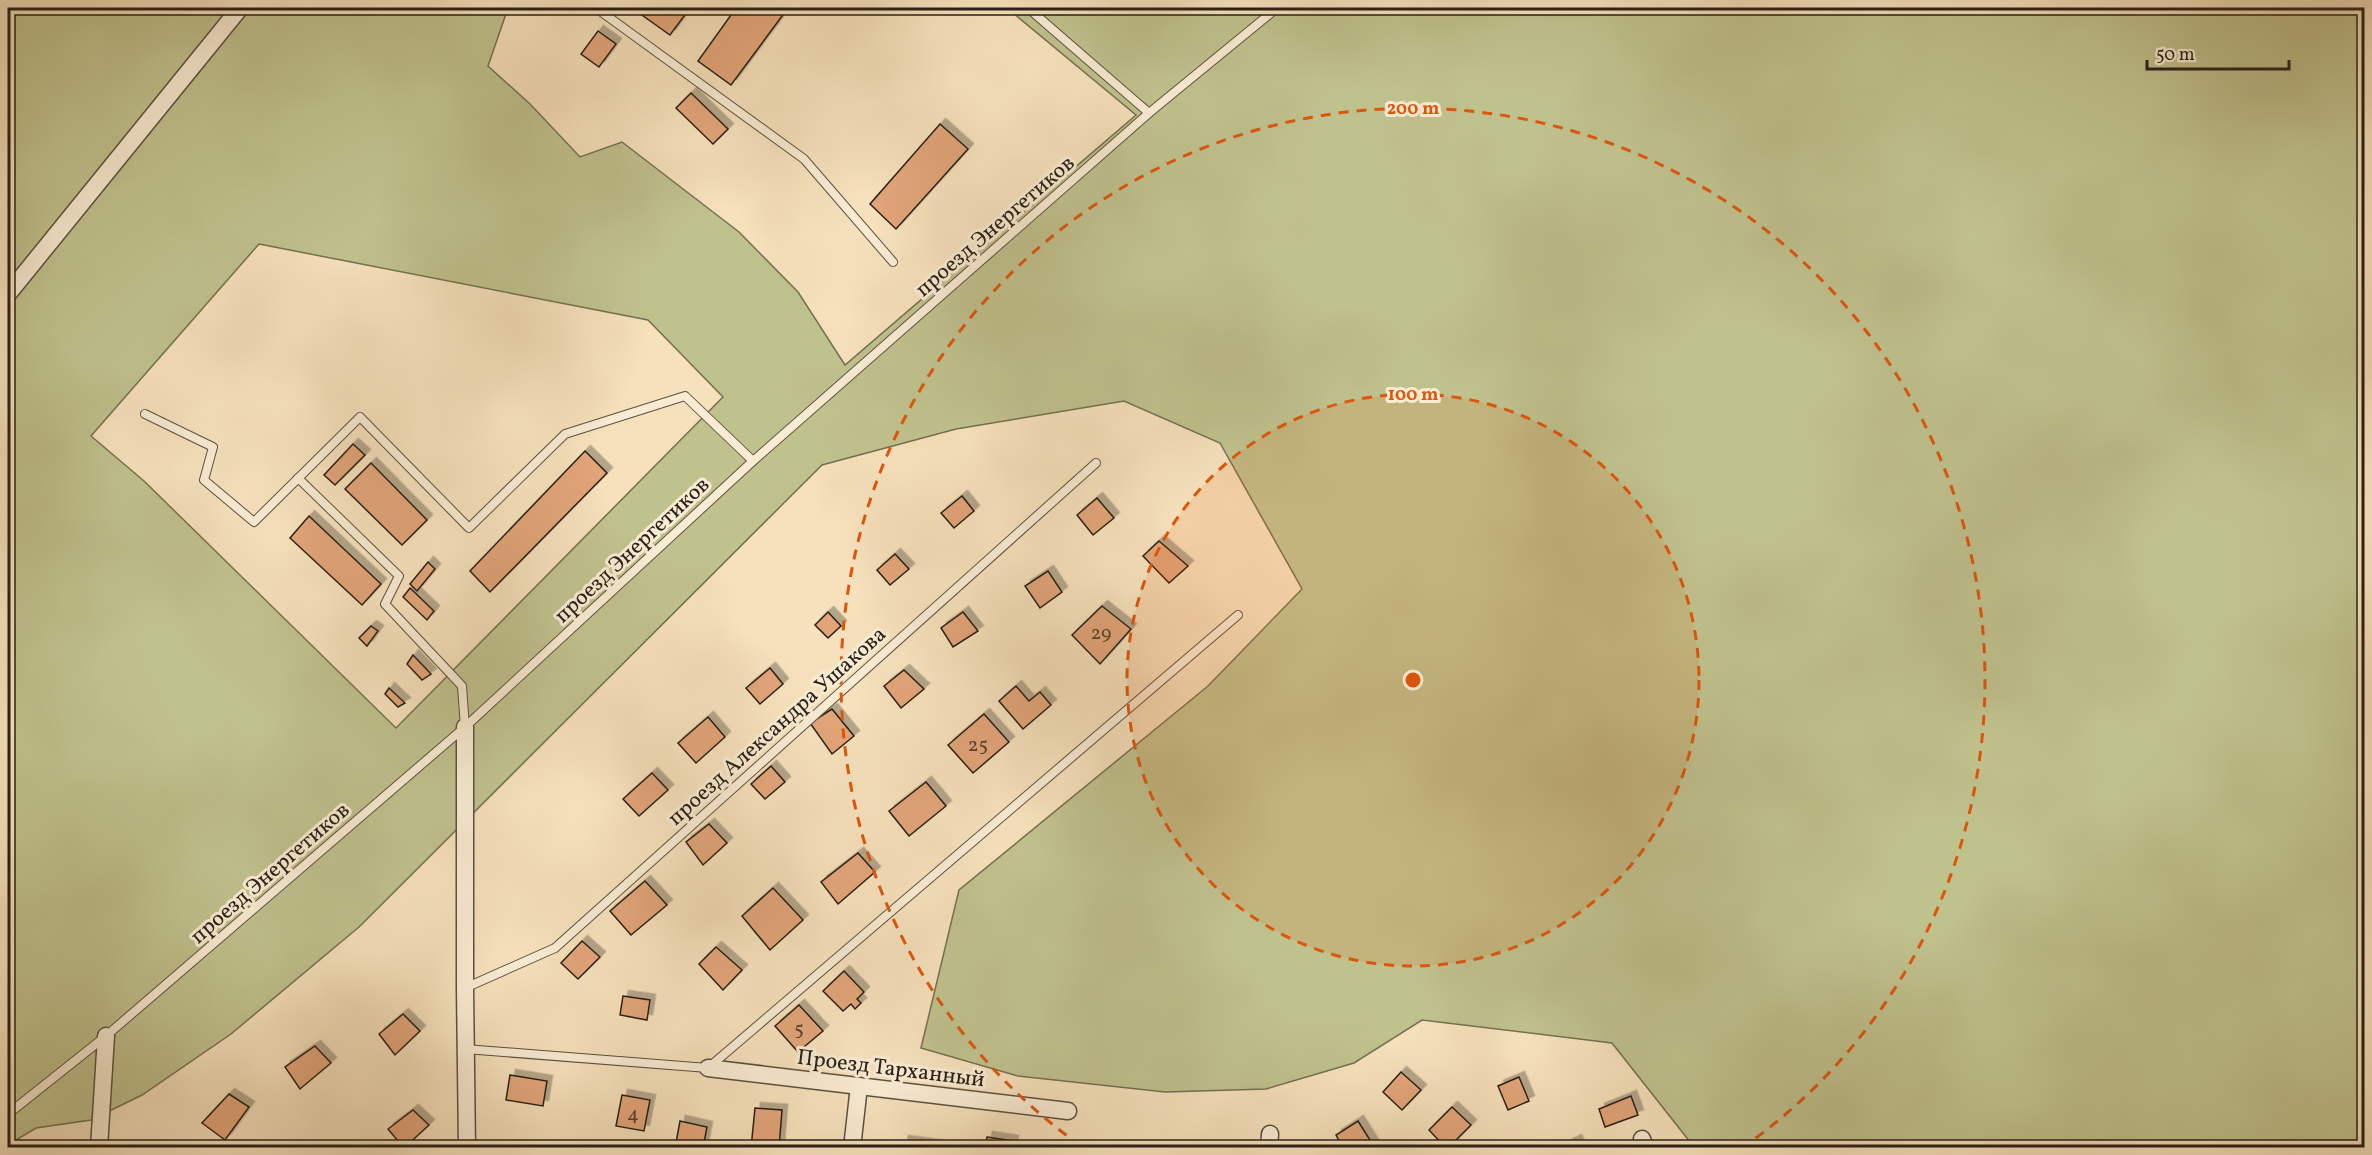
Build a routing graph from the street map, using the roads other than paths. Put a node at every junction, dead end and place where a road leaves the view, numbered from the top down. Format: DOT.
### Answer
graph roads {
  1 [pos="240,8"];
  2 [pos="596,8"];
  3 [pos="1028,8"];
  4 [pos="1276,8"];
  5 [pos="1149,113"];
  6 [pos="893,262"];
  7 [pos="8,294"];
  8 [pos="145,414"];
  9 [pos="753,461"];
  10 [pos="1096,462"];
  11 [pos="298,478"];
  12 [pos="1238,615"];
  13 [pos="465,727"];
  14 [pos="465,988"];
  15 [pos="106,1036"];
  16 [pos="465,1049"];
  17 [pos="708,1068"];
  18 [pos="860,1086"];
  19 [pos="1068,1112"];
  20 [pos="8,1114"];
  21 [pos="99,1148"];
  22 [pos="467,1148"];
  23 [pos="852,1148"];
  1 -- 7 [label="street"];
  2 -- 6 [label="lane"];
  3 -- 5 [label="lane"];
  4 -- 5 [label="lane, проезд Энергетиков"];
  5 -- 9 [label="lane, проезд Энергетиков"];
  8 -- 11 [label="lane"];
  9 -- 11 [label="lane"];
  9 -- 13 [label="lane, проезд Энергетиков"];
  10 -- 14 [label="lane, проезд Александра Ушакова"];
  11 -- 13 [label="lane"];
  12 -- 17 [label="lane"];
  13 -- 14 [label="street"];
  13 -- 15 [label="lane, проезд Энергетиков"];
  14 -- 16 [label="street"];
  15 -- 20 [label="lane, проезд Энергетиков"];
  15 -- 21 [label="street"];
  16 -- 17 [label="lane"];
  16 -- 22 [label="street"];
  17 -- 18 [label="street, Проезд Тарханный"];
  18 -- 19 [label="street, Проезд Тарханный"];
  18 -- 23 [label="street"];
}
